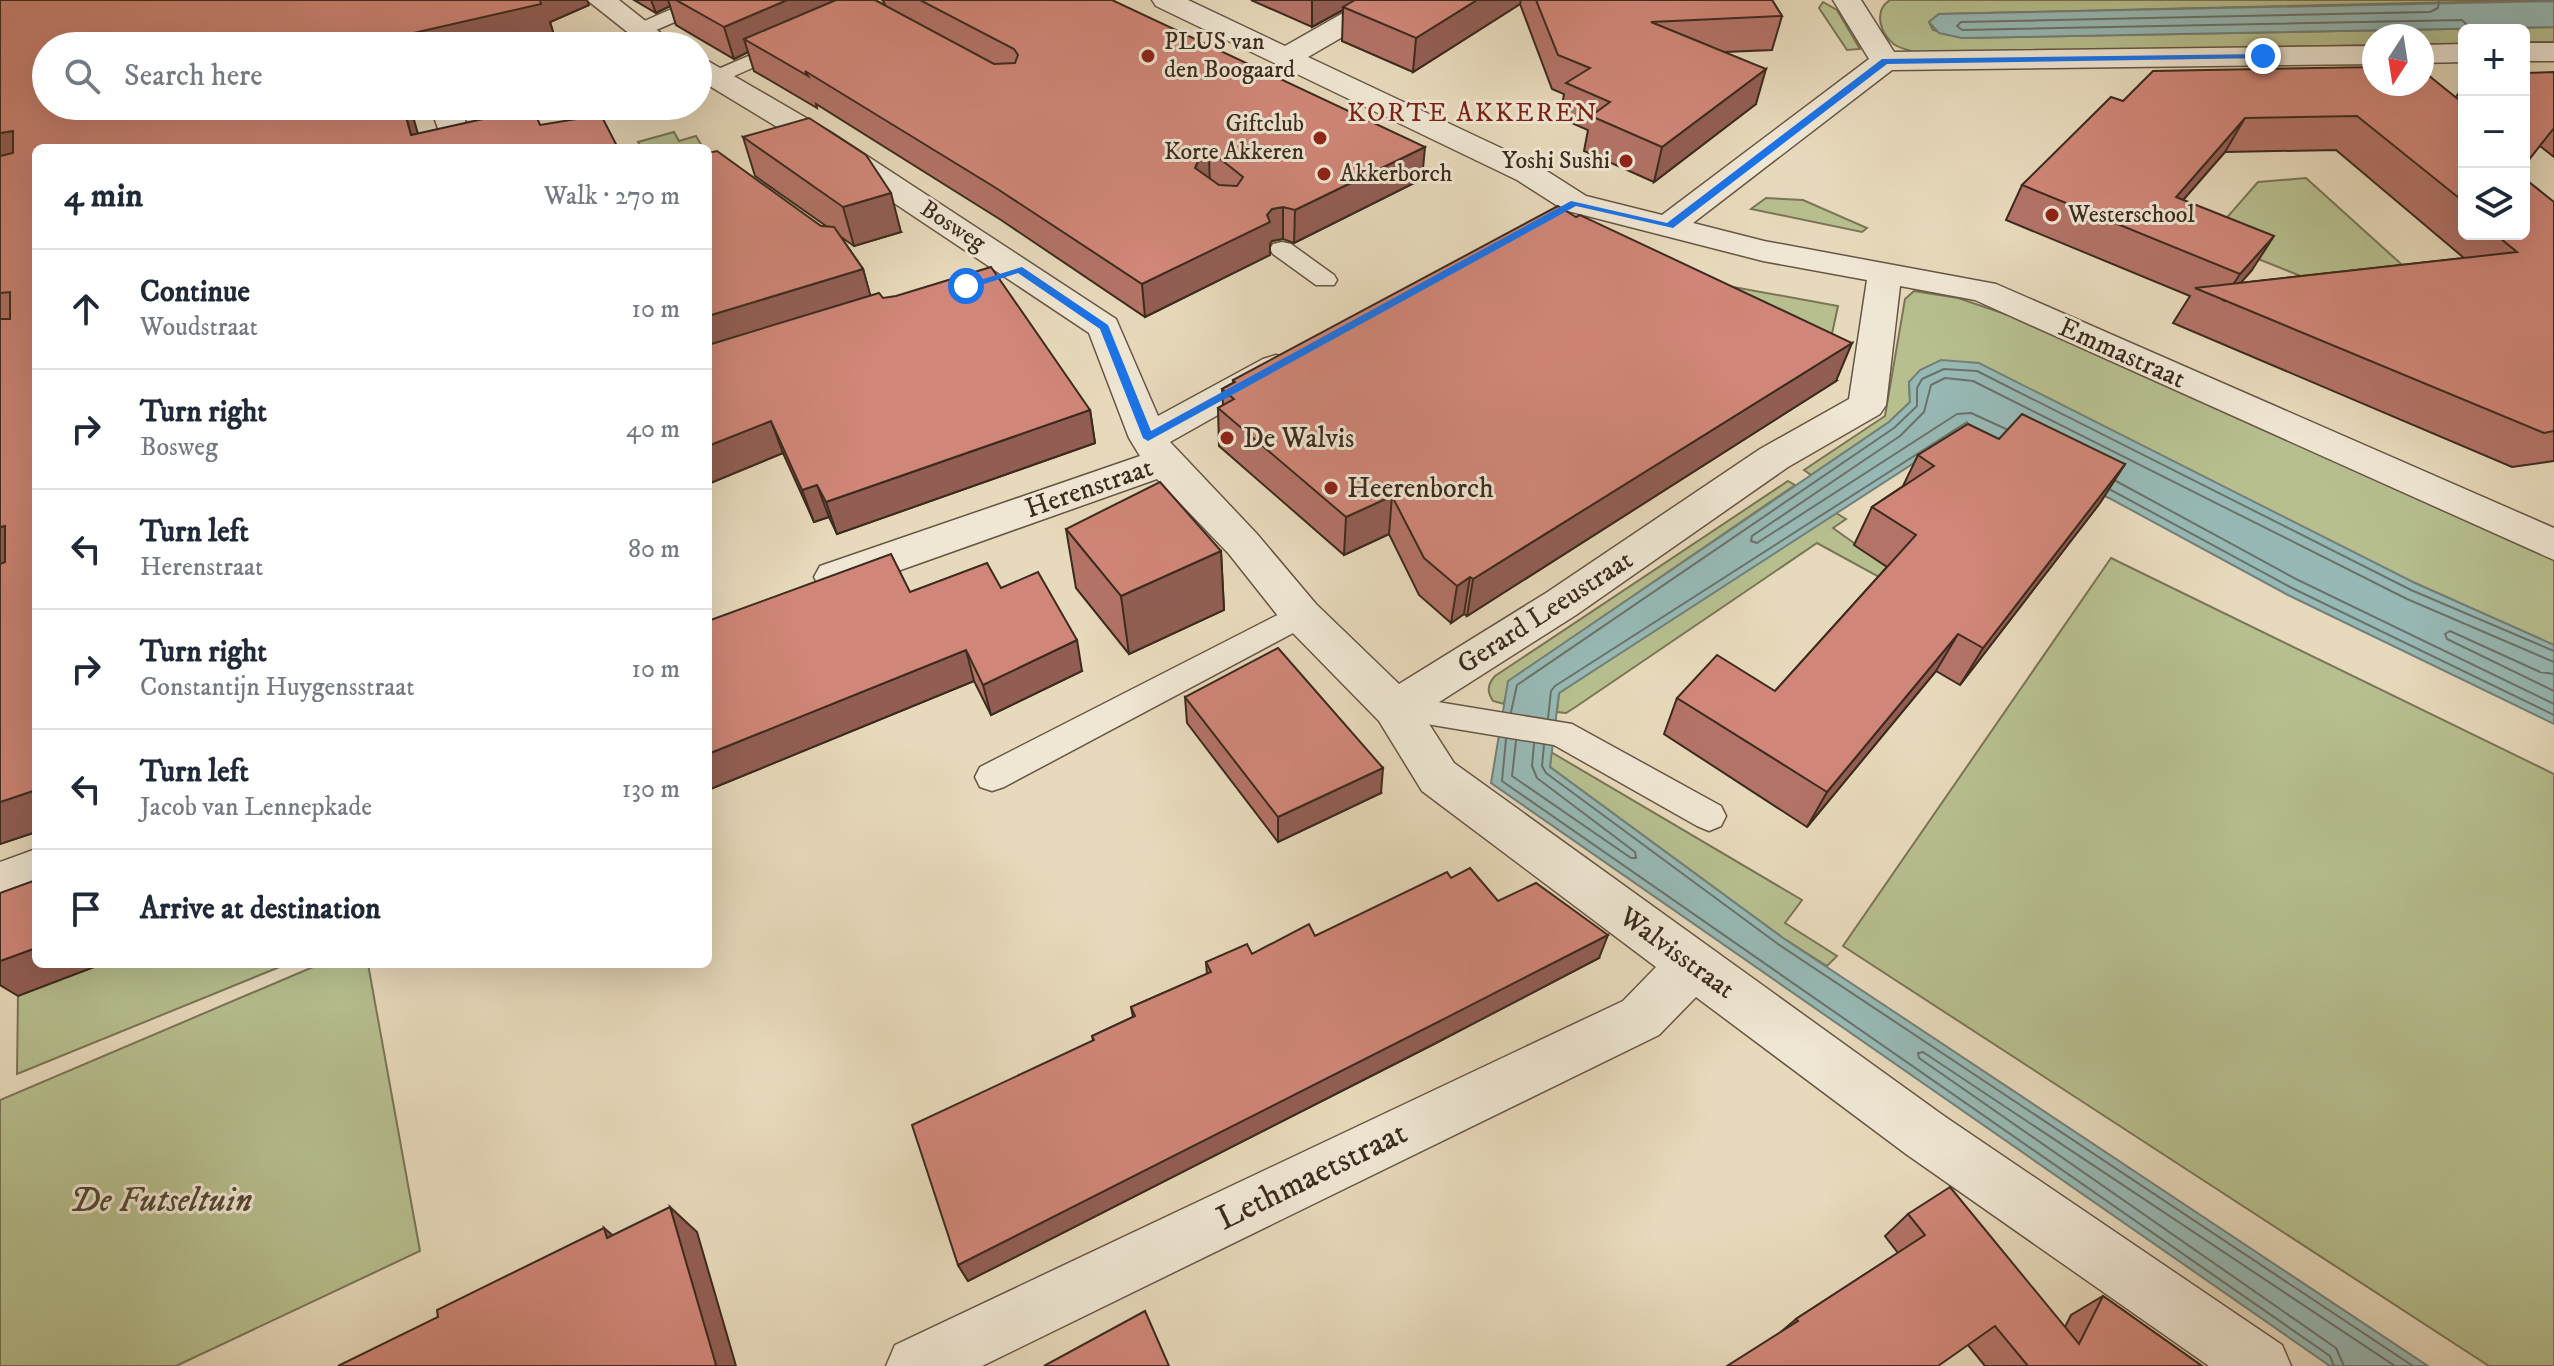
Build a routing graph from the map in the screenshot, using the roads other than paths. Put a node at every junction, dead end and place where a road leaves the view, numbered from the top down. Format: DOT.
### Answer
graph roads {
  1 [pos="601,0"];
  2 [pos="709,0"];
  3 [pos="1166,0"];
  4 [pos="1386,0"];
  5 [pos="1847,0"];
  6 [pos="635,32"];
  7 [pos="657,32"];
  8 [pos="811,35"];
  9 [pos="2530,52"];
  10 [pos="2554,52"];
  11 [pos="2458,53"];
  12 [pos="2434,54"];
  13 [pos="1288,56"];
  14 [pos="2362,59"];
  15 [pos="1885,61"];
  16 [pos="712,70"];
  17 [pos="712,76"];
  18 [pos="450,120"];
  19 [pos="459,144"];
  20 [pos="1669,226"];
  21 [pos="1282,249"];
  22 [pos="1019,269"];
  23 [pos="1885,273"];
  24 [pos="1325,280"];
  25 [pos="979,282"];
  26 [pos="1300,354"];
  27 [pos="1156,450"];
  28 [pos="2554,545"];
  29 [pos="802,589"];
  30 [pos="1301,615"];
  31 [pos="1395,708"];
  32 [pos="992,777"];
  33 [pos="1709,816"];
  34 [pos="32,871"];
  35 [pos="0,883"];
  36 [pos="1692,965"];
  37 [pos="916,1366"];
  38 [pos="2261,1366"];
  1 -- 6 [label="street"];
  2 -- 7 [label="lane"];
  3 -- 13 [label="street, Emmastraat"];
  4 -- 13 [label="street"];
  5 -- 15 [label="street"];
  8 -- 16 [label="lane"];
  9 -- 10 [label="street"];
  11 -- 12 [label="street"];
  13 -- 20 [label="street, Emmastraat"];
  14 -- 15 [label="street"];
  15 -- 20 [label="street"];
  17 -- 22 [label="street, Bosweg"];
  18 -- 19 [label="street"];
  20 -- 23 [label="street, Emmastraat"];
  21 -- 24 [label="lane"];
  22 -- 25 [label="street"];
  22 -- 27 [label="street, Bosweg"];
  23 -- 28 [label="street, Emmastraat"];
  23 -- 31 [label="street, Gerard Leeustraat"];
  26 -- 27 [label="street, Herenstraat"];
  27 -- 29 [label="street, Herenstraat"];
  27 -- 30 [label="street, Walvisstraat"];
  30 -- 31 [label="street, Walvisstraat"];
  30 -- 32 [label="lane"];
  31 -- 33 [label="lane, Gerard Leeustraat"];
  31 -- 36 [label="street, Walvisstraat"];
  34 -- 35 [label="street"];
  36 -- 37 [label="street, Lethmaetstraat"];
  36 -- 38 [label="street, Walvisstraat"];
}
